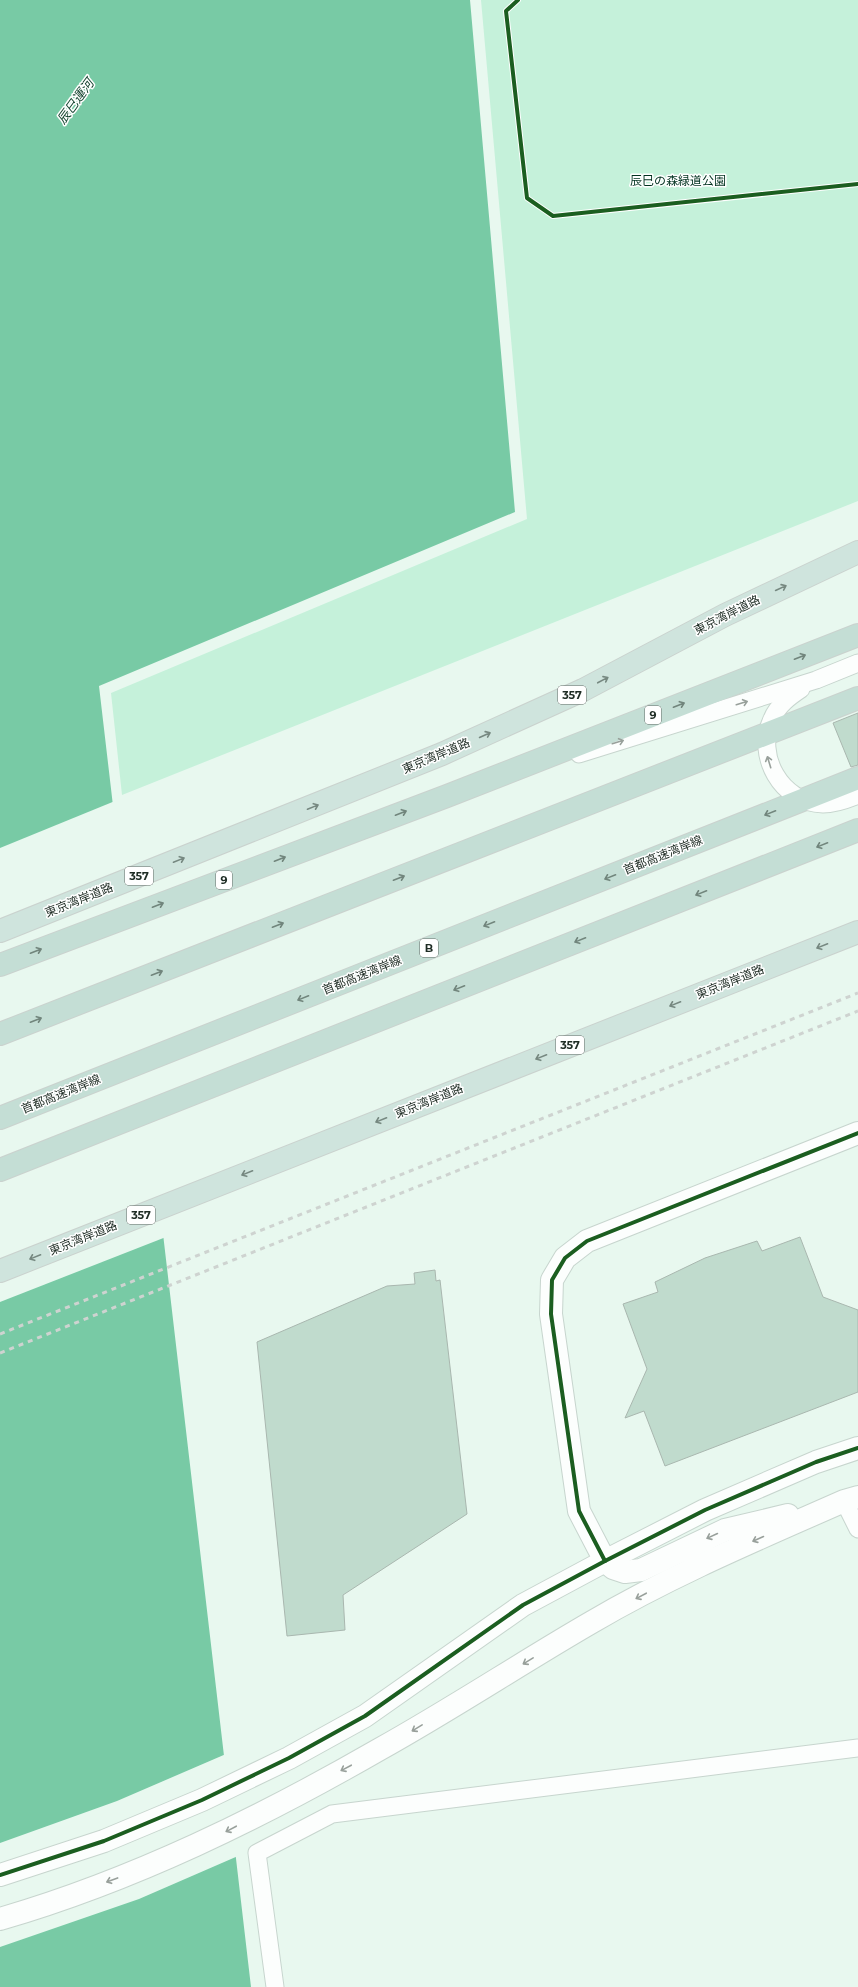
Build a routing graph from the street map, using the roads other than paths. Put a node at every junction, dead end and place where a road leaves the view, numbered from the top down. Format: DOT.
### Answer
graph roads {
  1 [pos="858,552"];
  2 [pos="858,635"];
  3 [pos="858,663"];
  4 [pos="816,680"];
  5 [pos="858,698"];
  6 [pos="858,778"];
  7 [pos="858,795"];
  8 [pos="447,796"];
  9 [pos="858,830"];
  10 [pos="0,931"];
  11 [pos="858,932"];
  12 [pos="0,965"];
  13 [pos="0,1034"];
  14 [pos="0,1118"];
  15 [pos="858,1133"];
  16 [pos="0,1170"];
  17 [pos="0,1271"];
  18 [pos="858,1448"];
  19 [pos="851,1499"];
  20 [pos="858,1529"];
  21 [pos="605,1561"];
  22 [pos="858,1748"];
  23 [pos="0,1875"];
  24 [pos="0,1919"];
  25 [pos="275,1987"];
  10 -- 1 [label="highway, 東京湾岸道路 / 357, one-way"];
  8 -- 2 [label="highway, 9, one-way"];
  3 -- 4 [label="lane"];
  7 -- 4 [label="lane, one-way"];
  8 -- 4 [label="lane, one-way"];
  13 -- 5 [label="highway, one-way"];
  6 -- 14 [label="highway, 首都高速湾岸線 / B, one-way"];
  12 -- 8 [label="highway, 9, one-way"];
  9 -- 16 [label="highway, one-way"];
  11 -- 17 [label="highway, 東京湾岸道路 / 357, one-way"];
  15 -- 21 [label="street"];
  18 -- 21 [label="street"];
  19 -- 20 [label="lane"];
  19 -- 21 [label="street, one-way"];
  19 -- 24 [label="street, one-way"];
  21 -- 23 [label="street"];
  22 -- 25 [label="lane"];
}
